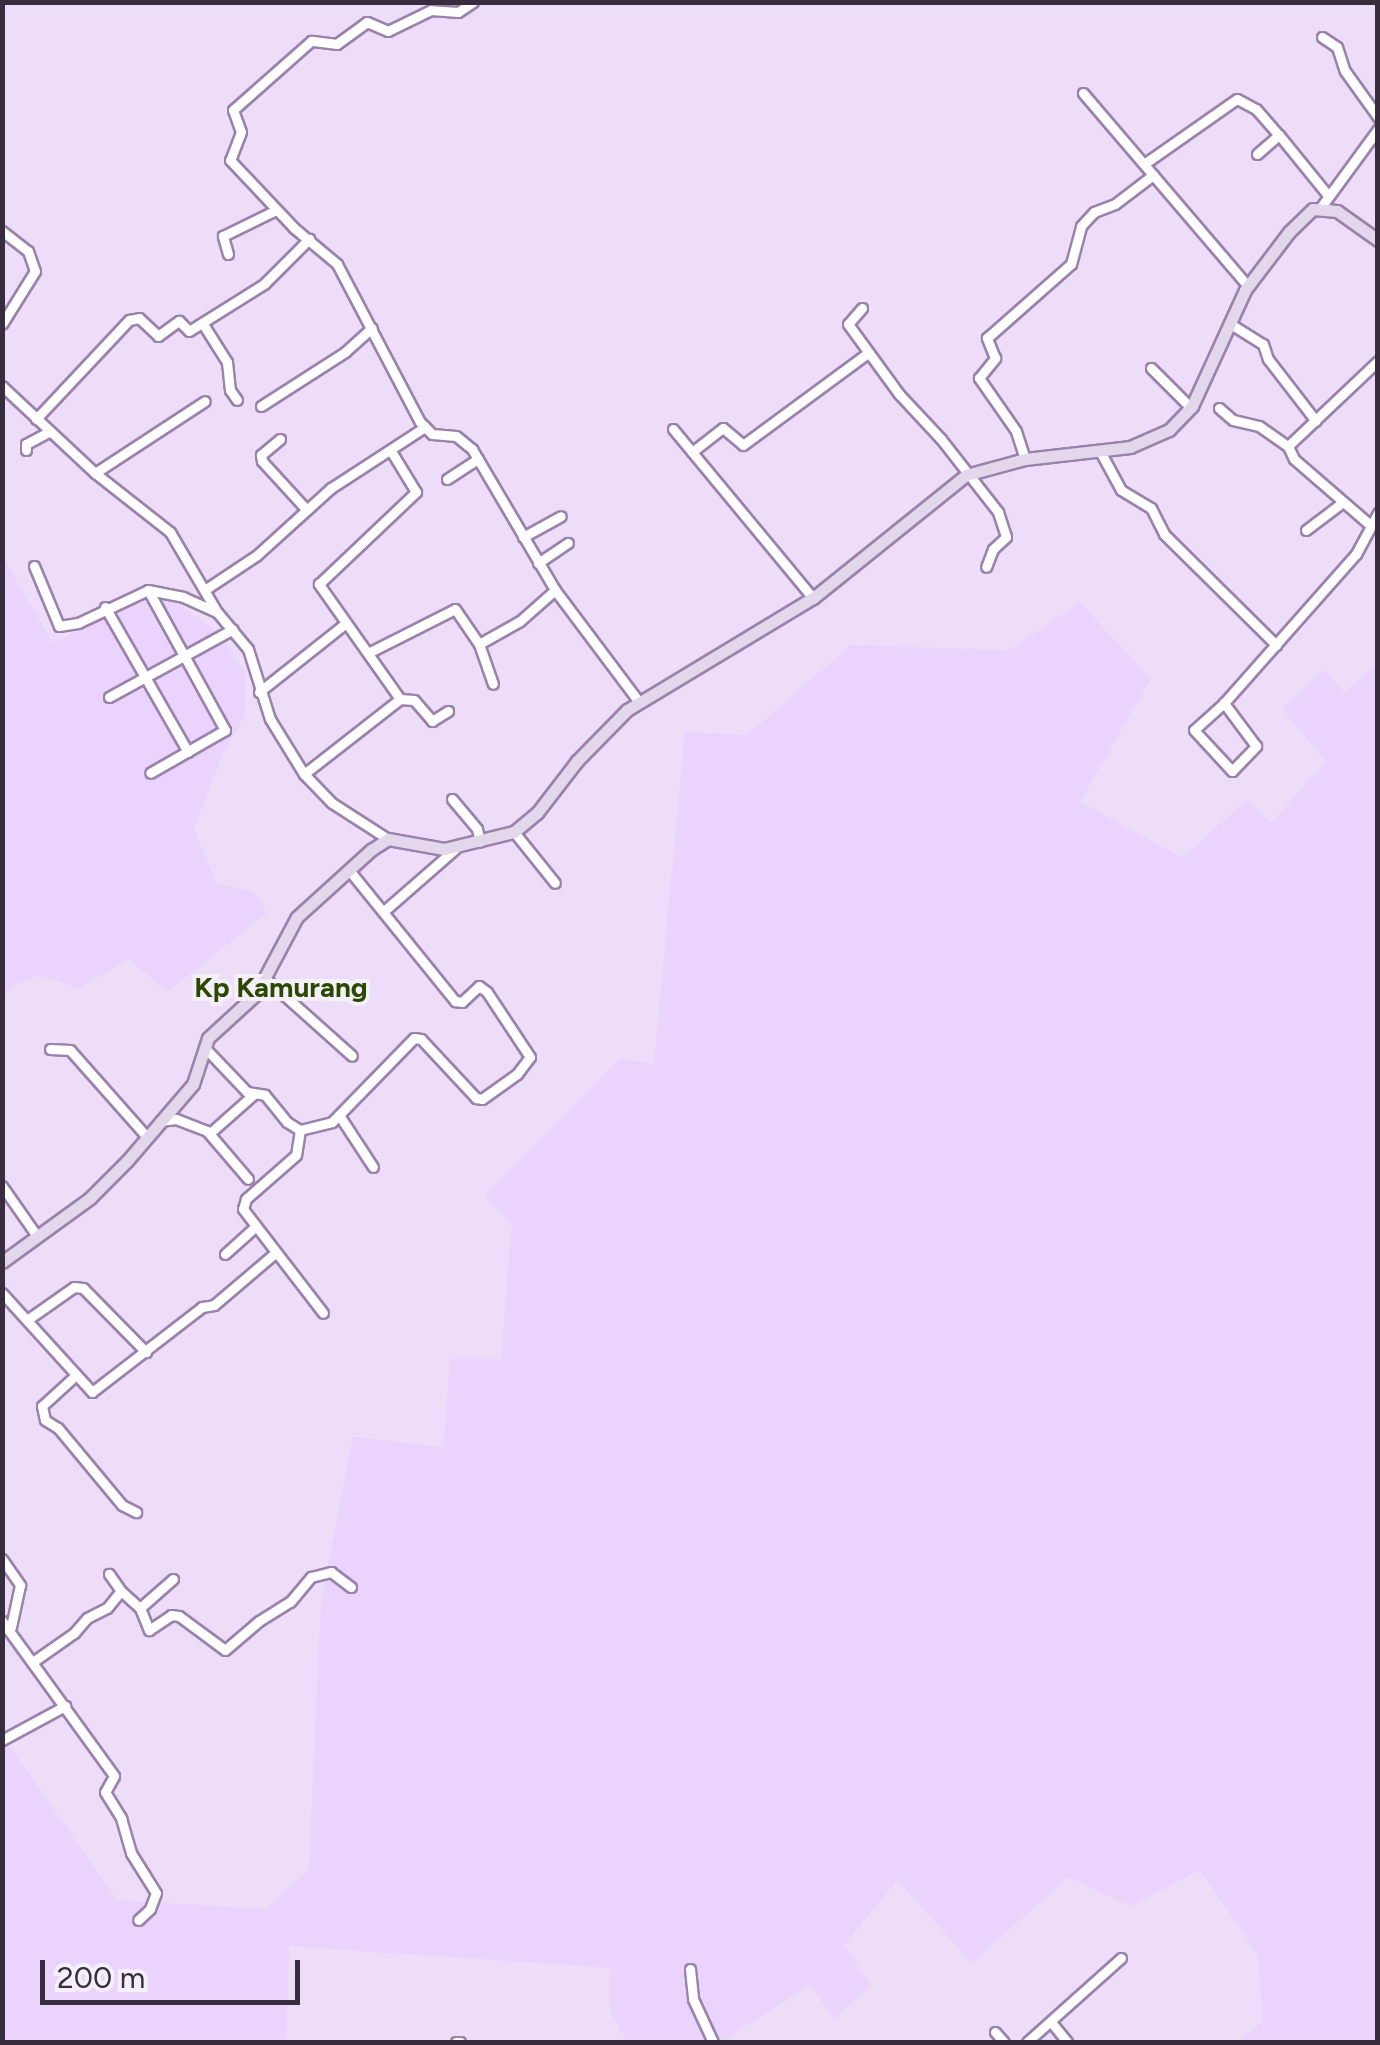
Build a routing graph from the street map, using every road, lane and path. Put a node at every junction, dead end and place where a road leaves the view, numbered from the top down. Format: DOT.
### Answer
graph roads {
  1 [pos="473,2"];
  2 [pos="1322,37"];
  3 [pos="1082,93"];
  4 [pos="1378,118"];
  5 [pos="1378,129"];
  6 [pos="1279,134"];
  7 [pos="1258,154"];
  8 [pos="1144,164"];
  9 [pos="1152,175"];
  10 [pos="1328,194"];
  11 [pos="1321,206"];
  12 [pos="276,210"];
  13 [pos="2,231"];
  14 [pos="309,239"];
  15 [pos="1378,240"];
  16 [pos="228,254"];
  17 [pos="1248,286"];
  18 [pos="862,308"];
  19 [pos="1229,323"];
  20 [pos="2,324"];
  21 [pos="202,324"];
  22 [pos="372,328"];
  23 [pos="868,353"];
  24 [pos="1378,362"];
  25 [pos="1151,368"];
  26 [pos="2,386"];
  27 [pos="237,400"];
  28 [pos="205,401"];
  29 [pos="261,406"];
  30 [pos="1191,408"];
  31 [pos="1219,408"];
  32 [pos="36,419"];
  33 [pos="1316,421"];
  34 [pos="425,427"];
  35 [pos="673,430"];
  36 [pos="50,432"];
  37 [pos="280,438"];
  38 [pos="1288,446"];
  39 [pos="26,450"];
  40 [pos="391,451"];
  41 [pos="692,452"];
  42 [pos="1101,453"];
  43 [pos="478,459"];
  44 [pos="1025,459"];
  45 [pos="95,472"];
  46 [pos="966,475"];
  47 [pos="447,479"];
  48 [pos="1343,502"];
  49 [pos="306,509"];
  50 [pos="1378,513"];
  51 [pos="561,516"];
  52 [pos="1369,524"];
  53 [pos="1306,530"];
  54 [pos="523,536"];
  55 [pos="568,543"];
  56 [pos="538,563"];
  57 [pos="34,566"];
  58 [pos="986,567"];
  59 [pos="148,590"];
  60 [pos="206,590"];
  61 [pos="555,590"];
  62 [pos="813,598"];
  63 [pos="105,607"];
  64 [pos="217,612"];
  65 [pos="346,623"];
  66 [pos="233,630"];
  67 [pos="479,644"];
  68 [pos="1276,646"];
  69 [pos="368,653"];
  70 [pos="186,655"];
  71 [pos="147,677"];
  72 [pos="493,684"];
  73 [pos="258,692"];
  74 [pos="109,698"];
  75 [pos="400,699"];
  76 [pos="639,702"];
  77 [pos="1224,703"];
  78 [pos="448,711"];
  79 [pos="188,752"];
  80 [pos="150,772"];
  81 [pos="304,774"];
  82 [pos="452,799"];
  83 [pos="514,832"];
  84 [pos="388,838"];
  85 [pos="480,842"];
  86 [pos="454,848"];
  87 [pos="348,870"];
  88 [pos="555,884"];
  89 [pos="384,911"];
  90 [pos="266,979"];
  91 [pos="205,1048"];
  92 [pos="50,1049"];
  93 [pos="352,1056"];
  94 [pos="254,1094"];
  95 [pos="339,1116"];
  96 [pos="157,1120"];
  97 [pos="300,1130"];
  98 [pos="210,1133"];
  99 [pos="146,1136"];
  100 [pos="374,1166"];
  101 [pos="248,1178"];
  102 [pos="2,1186"];
  103 [pos="254,1228"];
  104 [pos="37,1236"];
  105 [pos="224,1254"];
  106 [pos="275,1254"];
  107 [pos="2,1262"];
  108 [pos="2,1293"];
  109 [pos="322,1313"];
  110 [pos="27,1320"];
  111 [pos="146,1352"];
  112 [pos="76,1375"];
  113 [pos="136,1512"];
  114 [pos="2,1559"];
  115 [pos="109,1574"];
  116 [pos="173,1579"];
  117 [pos="350,1587"];
  118 [pos="121,1590"];
  119 [pos="140,1608"];
  120 [pos="7,1624"];
  121 [pos="34,1661"];
  122 [pos="65,1706"];
  123 [pos="2,1740"];
  124 [pos="138,1920"];
  125 [pos="1121,1958"];
  126 [pos="690,1969"];
  127 [pos="1051,2022"];
  128 [pos="995,2032"];
  129 [pos="713,2042"];
  130 [pos="1004,2042"];
  131 [pos="1027,2042"];
  132 [pos="1067,2042"];
  1 -- 12 [label="street"];
  2 -- 4 [label="street"];
  3 -- 8 [label="street"];
  5 -- 10 [label="street"];
  6 -- 7 [label="street"];
  6 -- 8 [label="street"];
  6 -- 10 [label="street"];
  8 -- 9 [label="street"];
  9 -- 17 [label="street"];
  9 -- 44 [label="street"];
  10 -- 11 [label="street"];
  11 -- 15 [label="street"];
  11 -- 17 [label="street"];
  12 -- 14 [label="street"];
  12 -- 16 [label="street"];
  13 -- 20 [label="street"];
  14 -- 21 [label="street"];
  14 -- 22 [label="street"];
  17 -- 19 [label="street"];
  18 -- 23 [label="street"];
  19 -- 30 [label="street"];
  19 -- 33 [label="street"];
  21 -- 27 [label="street"];
  21 -- 32 [label="street"];
  22 -- 29 [label="street"];
  22 -- 34 [label="street"];
  23 -- 41 [label="street"];
  23 -- 46 [label="street"];
  24 -- 33 [label="street"];
  25 -- 30 [label="street"];
  26 -- 32 [label="street"];
  28 -- 45 [label="street"];
  30 -- 42 [label="street"];
  31 -- 38 [label="street"];
  32 -- 36 [label="street"];
  33 -- 38 [label="street"];
  34 -- 40 [label="street"];
  34 -- 43 [label="street"];
  35 -- 41 [label="street"];
  36 -- 39 [label="street"];
  36 -- 45 [label="street"];
  37 -- 49 [label="street"];
  38 -- 48 [label="street"];
  40 -- 49 [label="street"];
  40 -- 65 [label="street"];
  41 -- 62 [label="street"];
  42 -- 44 [label="street"];
  42 -- 68 [label="street"];
  43 -- 47 [label="street"];
  43 -- 54 [label="street"];
  44 -- 46 [label="street"];
  45 -- 60 [label="street"];
  46 -- 58 [label="street"];
  46 -- 62 [label="street"];
  48 -- 52 [label="street"];
  48 -- 53 [label="street"];
  49 -- 60 [label="street"];
  50 -- 52 [label="street"];
  51 -- 54 [label="street"];
  52 -- 68 [label="street"];
  54 -- 56 [label="street"];
  55 -- 56 [label="street"];
  56 -- 61 [label="street"];
  57 -- 63 [label="street"];
  59 -- 63 [label="street"];
  59 -- 64 [label="street"];
  59 -- 70 [label="street"];
  60 -- 64 [label="street"];
  61 -- 67 [label="street"];
  61 -- 76 [label="street"];
  62 -- 76 [label="street"];
  63 -- 71 [label="street"];
  64 -- 66 [label="street"];
  65 -- 69 [label="street"];
  65 -- 73 [label="street"];
  66 -- 70 [label="street"];
  66 -- 73 [label="street"];
  67 -- 69 [label="street"];
  67 -- 72 [label="street"];
  68 -- 77 [label="street"];
  69 -- 75 [label="street"];
  70 -- 71 [label="street"];
  70 -- 79 [label="street"];
  71 -- 74 [label="street"];
  71 -- 79 [label="street"];
  73 -- 81 [label="street"];
  75 -- 78 [label="street"];
  75 -- 81 [label="street"];
  76 -- 83 [label="street"];
  77 -- 77 [label="street"];
  79 -- 80 [label="street"];
  81 -- 84 [label="street"];
  82 -- 85 [label="street"];
  83 -- 85 [label="street"];
  83 -- 88 [label="street"];
  84 -- 86 [label="street"];
  84 -- 87 [label="street"];
  85 -- 86 [label="street"];
  86 -- 89 [label="street"];
  87 -- 89 [label="street"];
  87 -- 90 [label="street"];
  89 -- 95 [label="street"];
  90 -- 91 [label="street"];
  90 -- 93 [label="street"];
  91 -- 94 [label="street"];
  91 -- 96 [label="street"];
  92 -- 99 [label="street"];
  94 -- 97 [label="street"];
  94 -- 98 [label="street"];
  95 -- 97 [label="street"];
  95 -- 100 [label="street"];
  96 -- 98 [label="street"];
  96 -- 99 [label="street"];
  97 -- 103 [label="street"];
  98 -- 101 [label="street"];
  99 -- 104 [label="street"];
  102 -- 104 [label="street"];
  103 -- 105 [label="street"];
  103 -- 106 [label="street"];
  104 -- 107 [label="street"];
  106 -- 109 [label="street"];
  106 -- 111 [label="street"];
  108 -- 110 [label="street"];
  110 -- 111 [label="street"];
  110 -- 112 [label="street"];
  111 -- 112 [label="street"];
  112 -- 113 [label="street"];
  114 -- 120 [label="street"];
  115 -- 118 [label="street"];
  116 -- 119 [label="street"];
  117 -- 119 [label="street"];
  118 -- 119 [label="street"];
  118 -- 121 [label="street"];
  120 -- 121 [label="street"];
  121 -- 122 [label="street"];
  122 -- 123 [label="street"];
  122 -- 124 [label="street"];
  125 -- 127 [label="street"];
  126 -- 129 [label="street"];
  127 -- 131 [label="street"];
  127 -- 132 [label="street"];
  128 -- 130 [label="street"];
}
